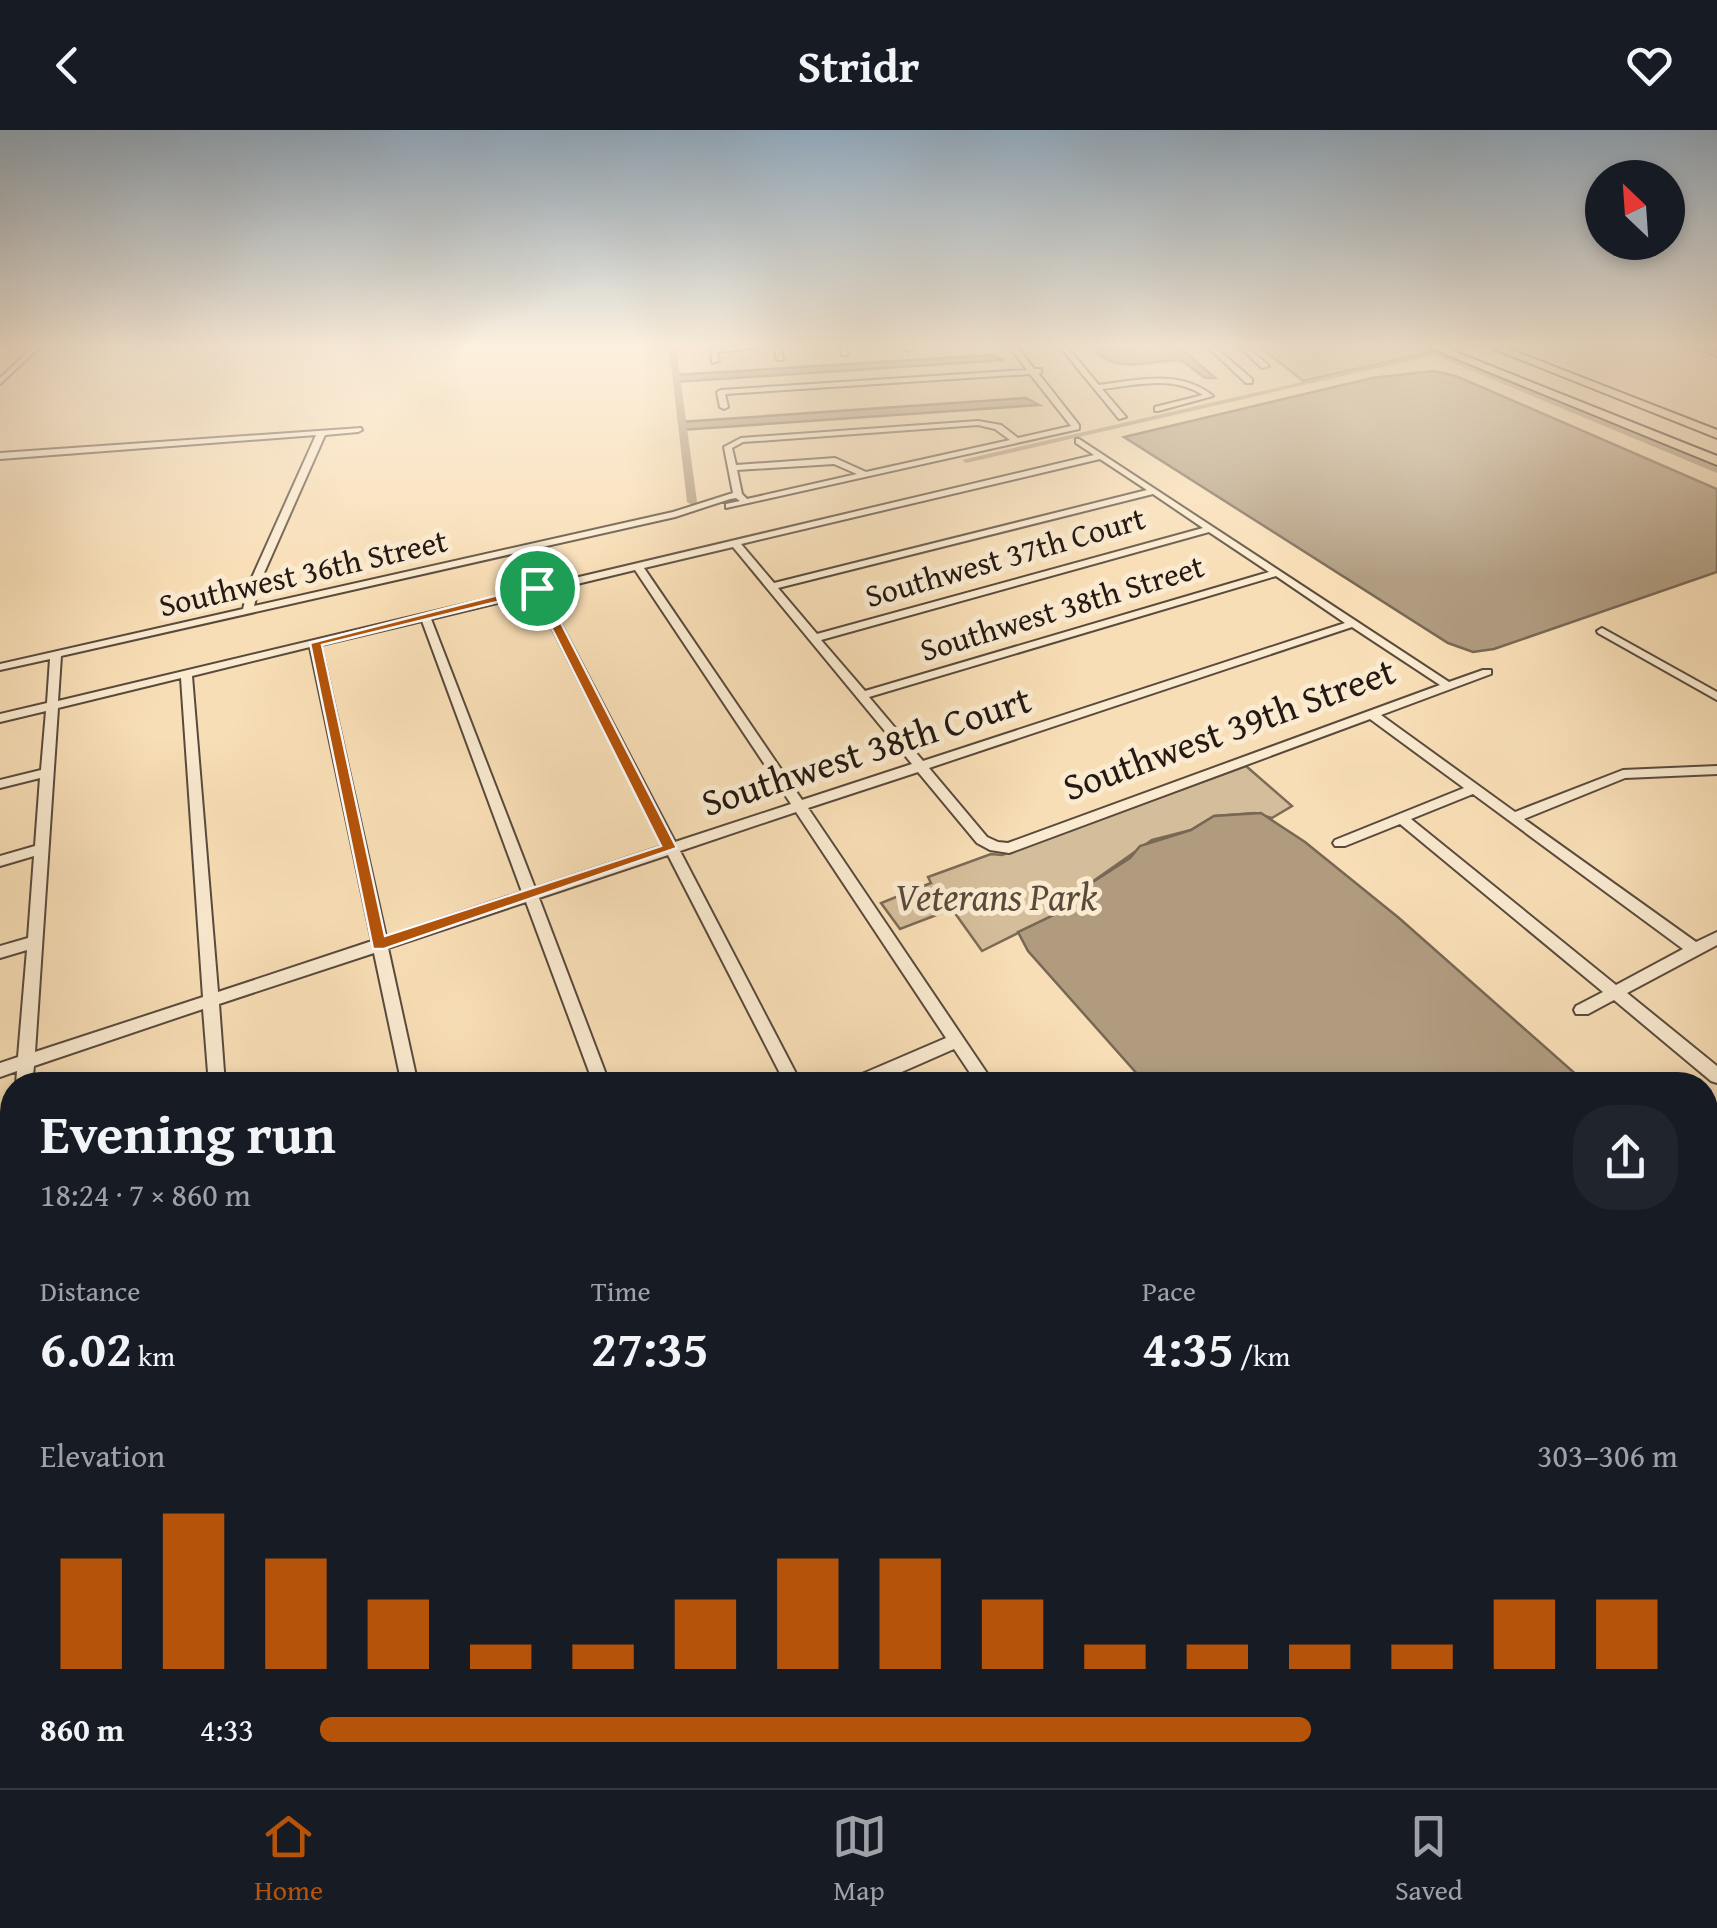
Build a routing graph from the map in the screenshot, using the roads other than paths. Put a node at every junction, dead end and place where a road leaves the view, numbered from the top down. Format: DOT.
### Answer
graph roads {
  1 [pos="961,424"];
  2 [pos="985,424"];
  3 [pos="1075,424"];
  4 [pos="1627,424"];
  5 [pos="1657,424"];
  6 [pos="1692,424"];
  7 [pos="358,430"];
  8 [pos="322,432"];
  9 [pos="1717,434"];
  10 [pos="1079,441"];
  11 [pos="1017,442"];
  12 [pos="1717,448"];
  13 [pos="0,456"];
  14 [pos="1101,456"];
  15 [pos="1717,460"];
  16 [pos="732,468"];
  17 [pos="865,476"];
  18 [pos="1154,491"];
  19 [pos="737,498"];
  20 [pos="720,507"];
  21 [pos="675,514"];
  22 [pos="1210,529"];
  23 [pos="735,543"];
  24 [pos="637,565"];
  25 [pos="1275,573"];
  26 [pos="772,586"];
  27 [pos="537,588"];
  28 [pos="248,611"];
  29 [pos="426,616"];
  30 [pos="1352,624"];
  31 [pos="1602,632"];
  32 [pos="816,638"];
  33 [pos="316,643"];
  34 [pos="56,654"];
  35 [pos="0,667"];
  36 [pos="1487,672"];
  37 [pos="186,673"];
  38 [pos="1448,686"];
  39 [pos="864,695"];
  40 [pos="1717,697"];
  41 [pos="53,705"];
  42 [pos="1371,714"];
  43 [pos="0,718"];
  44 [pos="922,768"];
  45 [pos="1717,770"];
  46 [pos="48,772"];
  47 [pos="0,784"];
  48 [pos="1474,790"];
  49 [pos="799,806"];
  50 [pos="1514,818"];
  51 [pos="1402,819"];
  52 [pos="1340,843"];
  53 [pos="670,848"];
  54 [pos="43,849"];
  55 [pos="0,861"];
  56 [pos="530,894"];
  57 [pos="1717,938"];
  58 [pos="36,941"];
  59 [pos="378,945"];
  60 [pos="1694,949"];
  61 [pos="0,952"];
  62 [pos="1616,992"];
  63 [pos="210,1001"];
  64 [pos="1582,1010"];
  65 [pos="956,1041"];
  66 [pos="26,1061"];
  67 [pos="0,1070"];
  68 [pos="25,1072"];
  69 [pos="216,1072"];
  70 [pos="407,1072"];
  71 [pos="597,1072"];
  72 [pos="787,1072"];
  73 [pos="884,1072"];
  74 [pos="978,1072"];
  75 [pos="1712,1072"];
  1 -- 16 [label="street"];
  2 -- 11 [label="street"];
  3 -- 11 [label="street, Southwest 36th Street"];
  4 -- 15 [label="highway"];
  5 -- 12 [label="highway"];
  6 -- 9 [label="highway"];
  7 -- 8 [label="street"];
  8 -- 13 [label="street"];
  8 -- 28 [label="street"];
  10 -- 14 [label="street"];
  11 -- 17 [label="street, Southwest 36th Street"];
  14 -- 18 [label="street"];
  14 -- 23 [label="street"];
  16 -- 17 [label="street"];
  16 -- 19 [label="street"];
  17 -- 19 [label="street, Southwest 36th Street"];
  18 -- 22 [label="street"];
  18 -- 26 [label="street"];
  19 -- 20 [label="street, Southwest 36th Street"];
  19 -- 20 [label="street"];
  19 -- 21 [label="street, Southwest 36th Street"];
  20 -- 21 [label="street, Southwest 36th Street"];
  21 -- 28 [label="street, Southwest 36th Street"];
  22 -- 25 [label="street"];
  22 -- 32 [label="street, Southwest 37th Court"];
  23 -- 24 [label="street"];
  23 -- 26 [label="street"];
  24 -- 27 [label="street"];
  24 -- 49 [label="street"];
  25 -- 30 [label="street"];
  25 -- 39 [label="street, Southwest 38th Street"];
  26 -- 32 [label="street"];
  27 -- 29 [label="street"];
  27 -- 53 [label="street"];
  28 -- 34 [label="street, Southwest 36th Street"];
  29 -- 33 [label="street"];
  29 -- 56 [label="street"];
  30 -- 38 [label="street"];
  30 -- 44 [label="street, Southwest 38th Court"];
  31 -- 40 [label="street"];
  32 -- 39 [label="street"];
  33 -- 37 [label="street"];
  33 -- 59 [label="street"];
  34 -- 35 [label="street, Southwest 36th Street"];
  34 -- 41 [label="street"];
  36 -- 38 [label="street, Southwest 39th Street"];
  37 -- 41 [label="street"];
  37 -- 63 [label="street"];
  38 -- 42 [label="street, Southwest 39th Street"];
  39 -- 44 [label="street"];
  41 -- 43 [label="street"];
  41 -- 46 [label="street"];
  42 -- 44 [label="street, Southwest 39th Street"];
  42 -- 48 [label="street"];
  44 -- 49 [label="street, Southwest 38th Court"];
  45 -- 50 [label="street"];
  46 -- 47 [label="street"];
  46 -- 54 [label="street"];
  48 -- 50 [label="street"];
  48 -- 51 [label="street"];
  49 -- 53 [label="street, Southwest 38th Court"];
  49 -- 65 [label="street"];
  50 -- 60 [label="street"];
  51 -- 52 [label="street"];
  51 -- 62 [label="street"];
  53 -- 56 [label="street, Southwest 38th Court"];
  53 -- 72 [label="street"];
  54 -- 55 [label="street"];
  54 -- 58 [label="street"];
  56 -- 59 [label="street, Southwest 38th Court"];
  56 -- 71 [label="street"];
  57 -- 60 [label="street"];
  58 -- 61 [label="street"];
  58 -- 66 [label="street"];
  59 -- 63 [label="street, Southwest 38th Court"];
  59 -- 70 [label="street"];
  60 -- 62 [label="street"];
  62 -- 64 [label="street"];
  62 -- 75 [label="street"];
  63 -- 66 [label="street, Southwest 38th Court"];
  63 -- 69 [label="street"];
  65 -- 73 [label="street"];
  65 -- 74 [label="street"];
  66 -- 67 [label="street, Southwest 38th Court"];
  66 -- 68 [label="street"];
}
